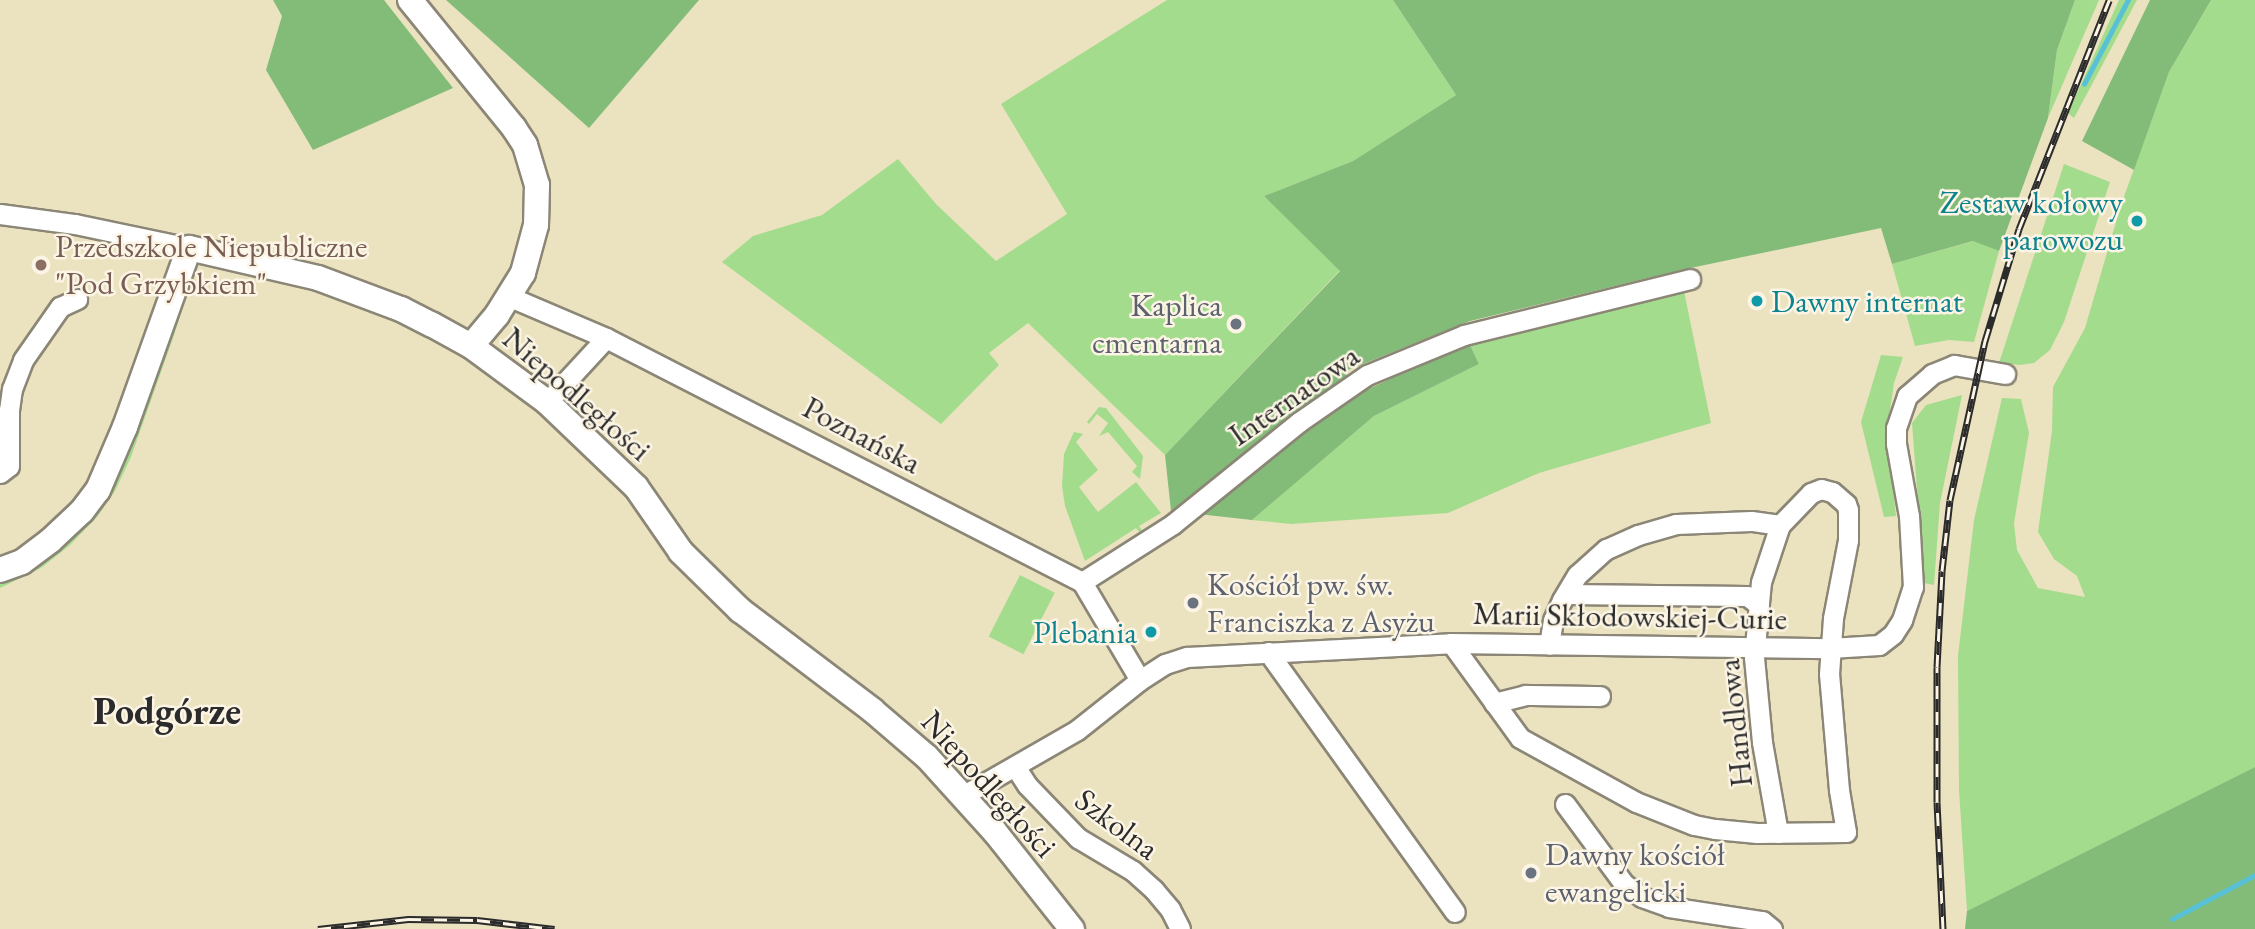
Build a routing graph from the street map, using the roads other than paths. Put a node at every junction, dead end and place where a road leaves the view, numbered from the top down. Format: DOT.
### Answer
graph roads {
  1 [pos="410,0"];
  2 [pos="0,214"];
  3 [pos="189,248"];
  4 [pos="1690,279"];
  5 [pos="509,297"];
  6 [pos="77,299"];
  7 [pos="606,338"];
  8 [pos="471,346"];
  9 [pos="2005,374"];
  10 [pos="547,402"];
  11 [pos="0,473"];
  12 [pos="1780,525"];
  13 [pos="0,570"];
  14 [pos="1082,582"];
  15 [pos="1566,594"];
  16 [pos="1759,605"];
  17 [pos="1451,643"];
  18 [pos="1549,645"];
  19 [pos="1755,646"];
  20 [pos="1830,648"];
  21 [pos="1268,652"];
  22 [pos="1140,680"];
  23 [pos="1600,696"];
  24 [pos="1494,703"];
  25 [pos="1016,768"];
  26 [pos="964,796"];
  27 [pos="1565,804"];
  28 [pos="1778,833"];
  29 [pos="1454,912"];
  30 [pos="1072,929"];
  31 [pos="1180,929"];
  32 [pos="1772,929"];
  1 -- 5 [label="main road"];
  2 -- 3 [label="street, Niepodległości"];
  3 -- 8 [label="main road, Niepodległości"];
  3 -- 13 [label="main road"];
  4 -- 14 [label="street, Internatowa"];
  5 -- 7 [label="street, Poznańska"];
  5 -- 8 [label="main road"];
  6 -- 11 [label="street"];
  7 -- 10 [label="street"];
  7 -- 14 [label="street, Poznańska"];
  8 -- 10 [label="main road, Niepodległości"];
  9 -- 20 [label="street, Marii Skłodowskiej-Curie"];
  10 -- 26 [label="main road, Niepodległości"];
  12 -- 15 [label="street"];
  12 -- 16 [label="street, Handlowa"];
  12 -- 20 [label="street"];
  14 -- 22 [label="street"];
  15 -- 16 [label="street"];
  15 -- 18 [label="street"];
  16 -- 19 [label="street, Handlowa"];
  17 -- 18 [label="street, Marii Skłodowskiej-Curie"];
  17 -- 21 [label="street, Marii Skłodowskiej-Curie"];
  17 -- 24 [label="street"];
  18 -- 19 [label="street, Marii Skłodowskiej-Curie"];
  19 -- 20 [label="street, Marii Skłodowskiej-Curie"];
  19 -- 28 [label="street, Handlowa"];
  20 -- 28 [label="street"];
  21 -- 22 [label="street, Marii Skłodowskiej-Curie"];
  21 -- 29 [label="street"];
  22 -- 25 [label="street, Marii Skłodowskiej-Curie"];
  23 -- 24 [label="street"];
  24 -- 28 [label="street"];
  25 -- 26 [label="street, Marii Skłodowskiej-Curie"];
  25 -- 31 [label="street, Szkolna"];
  26 -- 30 [label="main road, Niepodległości"];
  27 -- 32 [label="street"];
}
